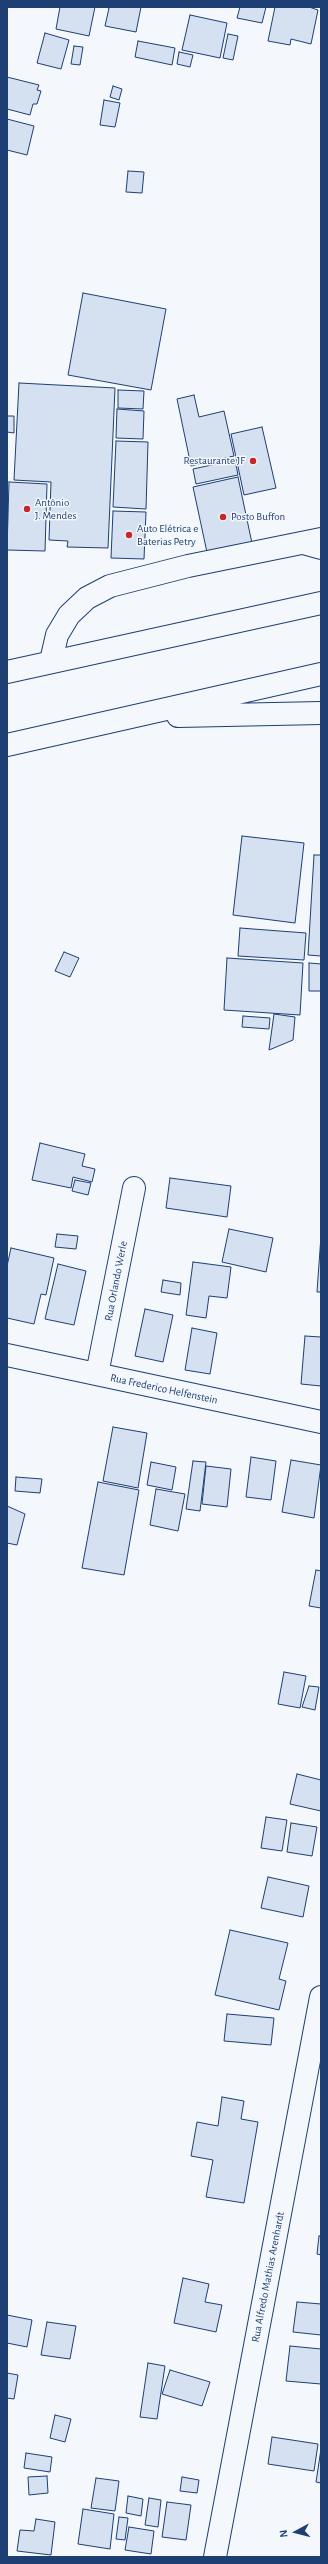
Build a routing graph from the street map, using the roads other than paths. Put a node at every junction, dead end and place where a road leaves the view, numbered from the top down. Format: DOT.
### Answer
graph roads {
  1 [pos="315,543"];
  2 [pos="321,604"];
  3 [pos="52,662"];
  4 [pos="7,672"];
  5 [pos="321,674"];
  6 [pos="321,713"];
  7 [pos="131,716"];
  8 [pos="7,745"];
  9 [pos="134,1188"];
  10 [pos="7,1355"];
  11 [pos="97,1374"];
  12 [pos="321,1422"];
  13 [pos="321,1997"];
  14 [pos="214,2557"];
  1 -- 3 [label="main road"];
  2 -- 3 [label="main road"];
  3 -- 4 [label="main road"];
  5 -- 7 [label="main road"];
  6 -- 7 [label="main road"];
  7 -- 8 [label="main road"];
  9 -- 11 [label="main road, Rua Orlando Werle"];
  10 -- 11 [label="main road, Rua Frederico Helfenstein"];
  11 -- 12 [label="main road, Rua Frederico Helfenstein"];
  13 -- 14 [label="main road, Rua Alfredo Mathias Arenhardt"];
}
